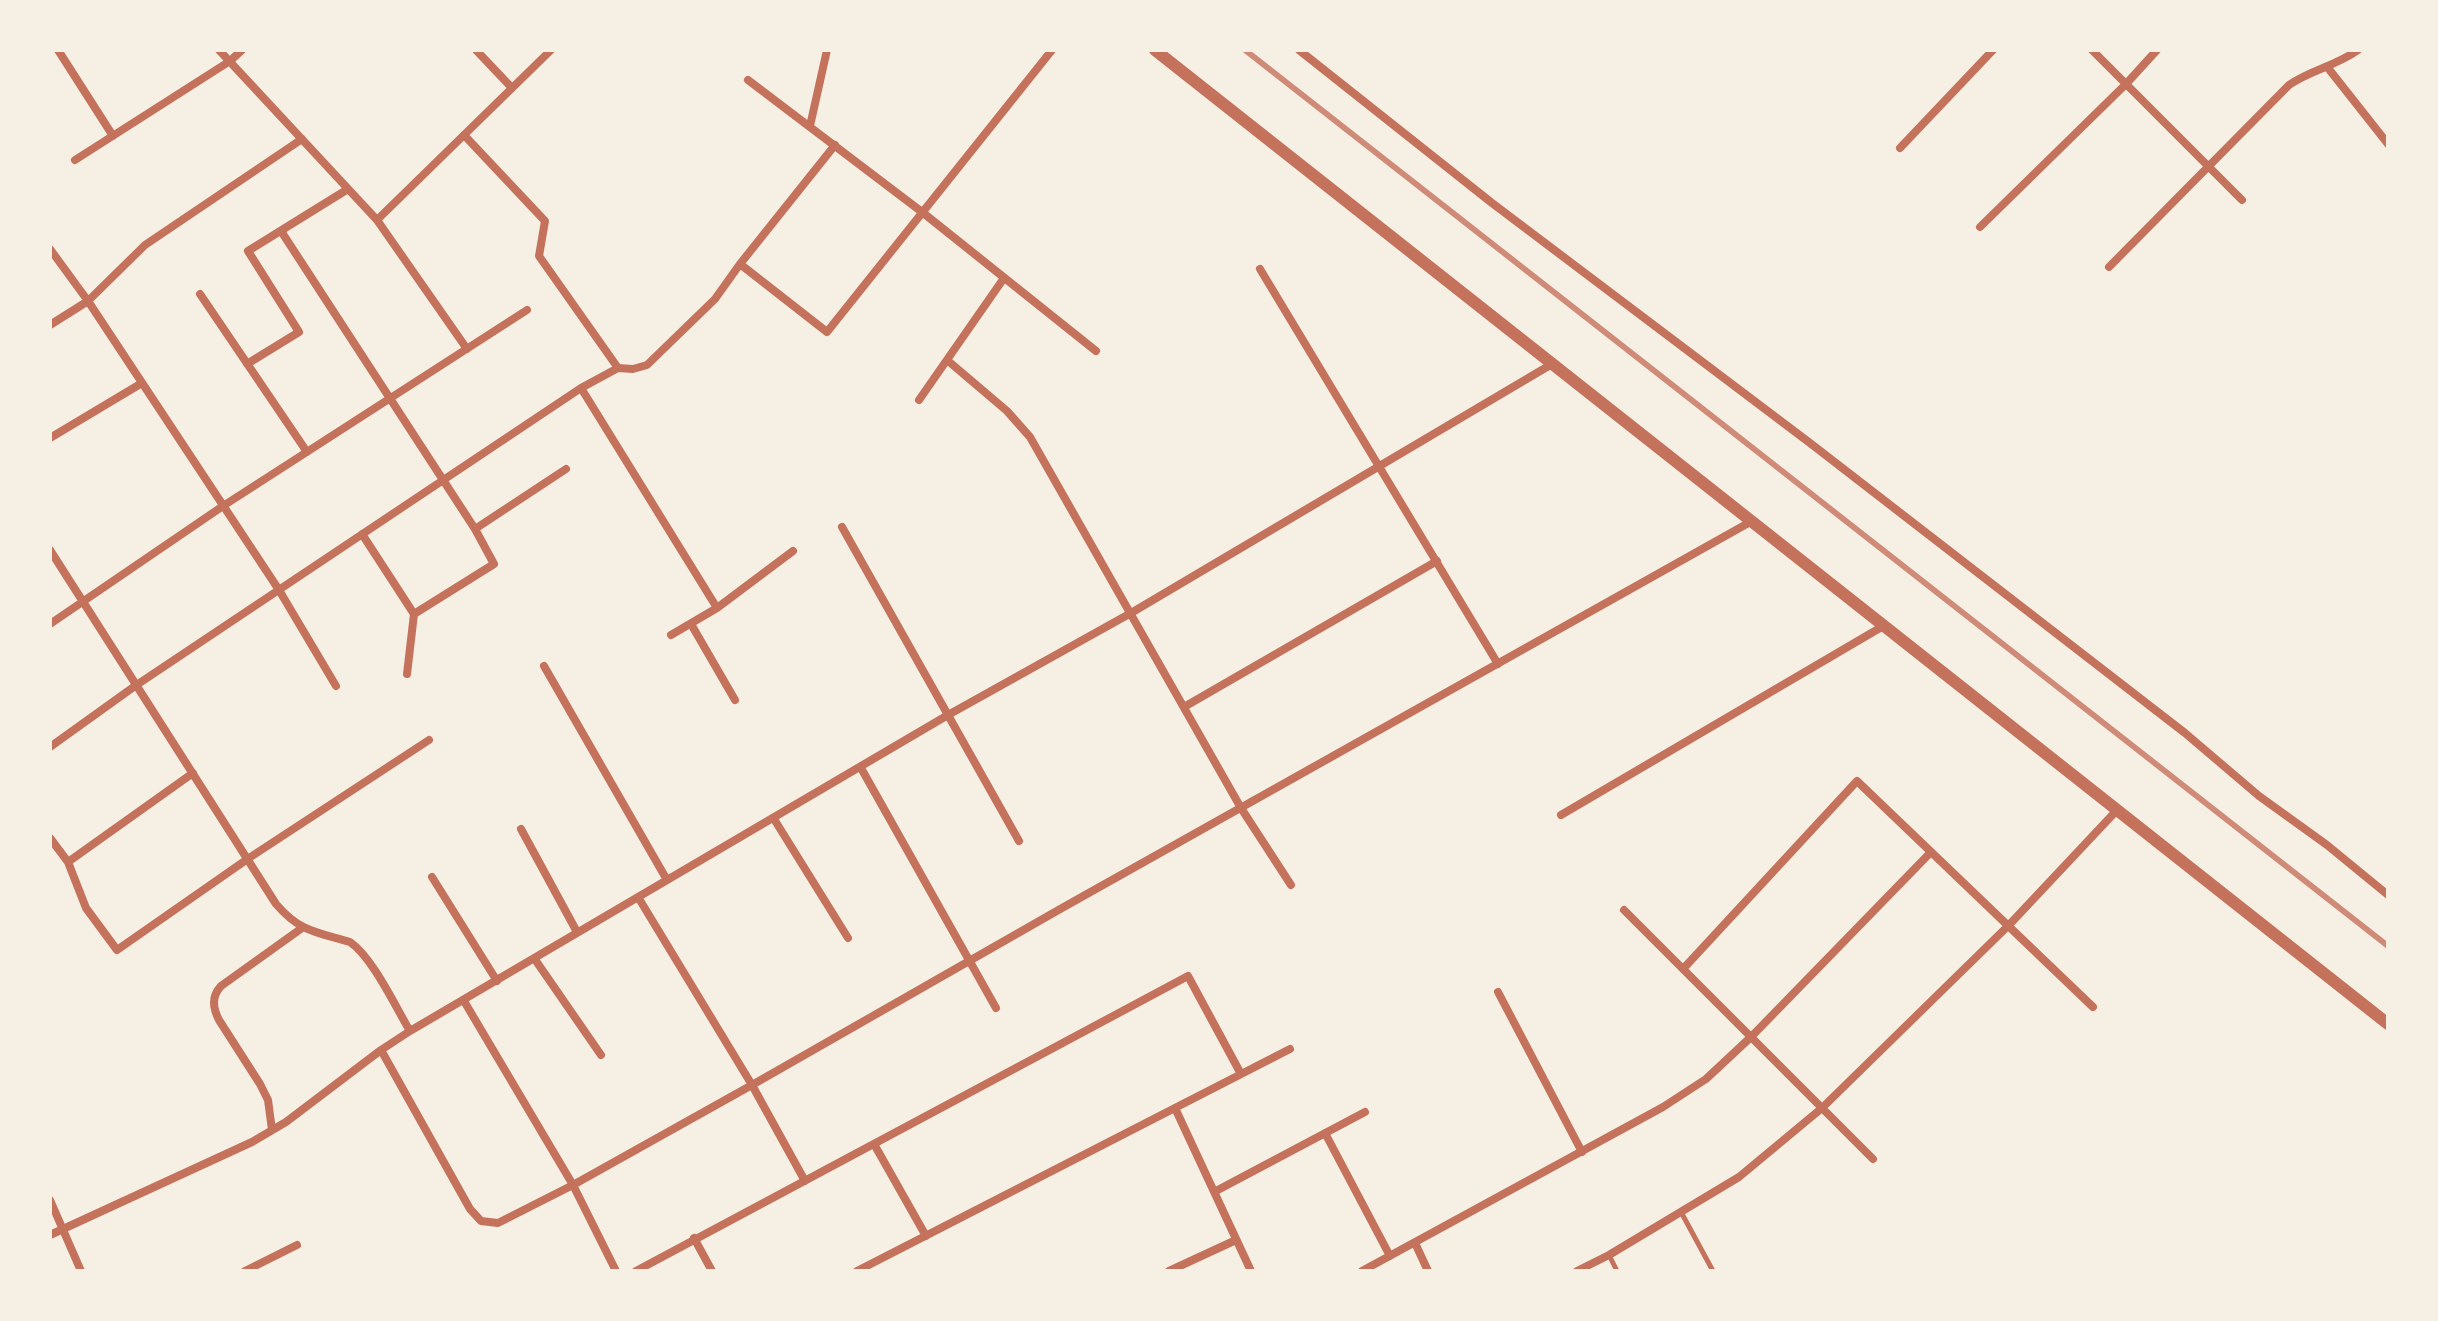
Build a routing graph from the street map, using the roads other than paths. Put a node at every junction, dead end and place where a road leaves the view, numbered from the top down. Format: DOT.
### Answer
graph roads {
  1 [pos="58,50"];
  2 [pos="219,50"];
  3 [pos="242,50"];
  4 [pos="476,50"];
  5 [pos="551,50"];
  6 [pos="827,50"];
  7 [pos="1052,50"];
  8 [pos="1155,50"];
  9 [pos="1299,50"];
  10 [pos="1993,50"];
  11 [pos="2092,50"];
  12 [pos="2157,50"];
  13 [pos="2358,50"];
  14 [pos="230,61"];
  15 [pos="2328,68"];
  16 [pos="748,80"];
  17 [pos="2126,84"];
  18 [pos="512,88"];
  19 [pos="810,126"];
  20 [pos="464,135"];
  21 [pos="113,136"];
  22 [pos="302,139"];
  23 [pos="2388,144"];
  24 [pos="835,145"];
  25 [pos="1900,148"];
  26 [pos="75,160"];
  27 [pos="2209,166"];
  28 [pos="348,189"];
  29 [pos="2242,200"];
  30 [pos="922,212"];
  31 [pos="377,220"];
  32 [pos="1980,227"];
  33 [pos="281,231"];
  34 [pos="50,249"];
  35 [pos="740,264"];
  36 [pos="2109,267"];
  37 [pos="1260,269"];
  38 [pos="1004,278"];
  39 [pos="200,294"];
  40 [pos="88,301"];
  41 [pos="527,310"];
  42 [pos="50,325"];
  43 [pos="467,349"];
  44 [pos="1096,351"];
  45 [pos="947,360"];
  46 [pos="247,364"];
  47 [pos="1552,364"];
  48 [pos="618,368"];
  49 [pos="142,383"];
  50 [pos="581,388"];
  51 [pos="391,397"];
  52 [pos="919,400"];
  53 [pos="50,438"];
  54 [pos="307,452"];
  55 [pos="1380,466"];
  56 [pos="566,469"];
  57 [pos="444,481"];
  58 [pos="223,506"];
  59 [pos="1752,521"];
  60 [pos="842,527"];
  61 [pos="475,529"];
  62 [pos="362,534"];
  63 [pos="50,550"];
  64 [pos="793,551"];
  65 [pos="1437,561"];
  66 [pos="279,590"];
  67 [pos="83,601"];
  68 [pos="717,608"];
  69 [pos="1131,613"];
  70 [pos="414,614"];
  71 [pos="50,624"];
  72 [pos="691,624"];
  73 [pos="1885,625"];
  74 [pos="671,635"];
  75 [pos="1498,664"];
  76 [pos="544,666"];
  77 [pos="407,674"];
  78 [pos="135,686"];
  79 [pos="336,686"];
  80 [pos="735,700"];
  81 [pos="1184,707"];
  82 [pos="948,715"];
  83 [pos="429,740"];
  84 [pos="50,747"];
  85 [pos="861,768"];
  86 [pos="193,773"];
  87 [pos="1241,808"];
  88 [pos="2118,809"];
  89 [pos="1561,815"];
  90 [pos="774,819"];
  91 [pos="521,829"];
  92 [pos="50,838"];
  93 [pos="1019,841"];
  94 [pos="1931,852"];
  95 [pos="249,858"];
  96 [pos="68,862"];
  97 [pos="432,877"];
  98 [pos="667,880"];
  99 [pos="1291,885"];
  100 [pos="2388,895"];
  101 [pos="638,897"];
  102 [pos="1624,910"];
  103 [pos="2009,925"];
  104 [pos="302,928"];
  105 [pos="577,932"];
  106 [pos="848,938"];
  107 [pos="534,958"];
  108 [pos="970,960"];
  109 [pos="1683,969"];
  110 [pos="497,981"];
  111 [pos="1498,992"];
  112 [pos="464,1001"];
  113 [pos="2093,1007"];
  114 [pos="996,1008"];
  115 [pos="2388,1024"];
  116 [pos="410,1031"];
  117 [pos="1751,1037"];
  118 [pos="1290,1049"];
  119 [pos="381,1050"];
  120 [pos="601,1055"];
  121 [pos="1241,1074"];
  122 [pos="752,1085"];
  123 [pos="1175,1108"];
  124 [pos="1822,1108"];
  125 [pos="1365,1112"];
  126 [pos="272,1130"];
  127 [pos="1325,1133"];
  128 [pos="874,1144"];
  129 [pos="1582,1152"];
  130 [pos="1873,1159"];
  131 [pos="805,1181"];
  132 [pos="573,1185"];
  133 [pos="1214,1192"];
  134 [pos="50,1200"];
  135 [pos="1681,1212"];
  136 [pos="63,1229"];
  137 [pos="50,1235"];
  138 [pos="926,1236"];
  139 [pos="694,1238"];
  140 [pos="1236,1240"];
  141 [pos="1415,1243"];
  142 [pos="297,1245"];
  143 [pos="1609,1255"];
  144 [pos="1390,1256"];
  145 [pos="81,1271"];
  146 [pos="245,1271"];
  147 [pos="616,1271"];
  148 [pos="636,1271"];
  149 [pos="712,1271"];
  150 [pos="857,1271"];
  151 [pos="1169,1271"];
  152 [pos="1251,1271"];
  153 [pos="1362,1271"];
  154 [pos="1428,1271"];
  155 [pos="1577,1271"];
  156 [pos="1617,1271"];
  157 [pos="1713,1271"];
  1 -- 21 [label="street"];
  2 -- 14 [label="street"];
  3 -- 14 [label="street"];
  4 -- 18 [label="street"];
  5 -- 18 [label="street"];
  6 -- 19 [label="street"];
  7 -- 30 [label="street"];
  8 -- 47 [label="street"];
  9 -- 100 [label="street"];
  10 -- 25 [label="street"];
  11 -- 17 [label="street"];
  12 -- 17 [label="street"];
  13 -- 15 [label="street"];
  14 -- 21 [label="street"];
  14 -- 22 [label="street"];
  15 -- 23 [label="street"];
  15 -- 27 [label="street"];
  16 -- 19 [label="street"];
  17 -- 27 [label="street"];
  17 -- 32 [label="street"];
  18 -- 20 [label="street"];
  19 -- 24 [label="street"];
  20 -- 31 [label="street"];
  20 -- 48 [label="street"];
  21 -- 26 [label="street"];
  22 -- 28 [label="street"];
  22 -- 40 [label="street"];
  24 -- 30 [label="street"];
  24 -- 35 [label="street"];
  27 -- 29 [label="street"];
  27 -- 36 [label="street"];
  28 -- 31 [label="street"];
  28 -- 33 [label="street"];
  30 -- 35 [label="street"];
  30 -- 38 [label="street"];
  31 -- 43 [label="street"];
  33 -- 46 [label="street"];
  33 -- 51 [label="street"];
  34 -- 40 [label="street"];
  35 -- 48 [label="street"];
  37 -- 55 [label="street"];
  38 -- 44 [label="street"];
  38 -- 45 [label="street"];
  39 -- 46 [label="street"];
  40 -- 42 [label="street"];
  40 -- 49 [label="street"];
  41 -- 43 [label="street"];
  43 -- 51 [label="street"];
  45 -- 52 [label="street"];
  45 -- 69 [label="street"];
  46 -- 54 [label="street"];
  47 -- 55 [label="street"];
  47 -- 59 [label="street"];
  48 -- 50 [label="street"];
  49 -- 53 [label="street"];
  49 -- 58 [label="street"];
  50 -- 57 [label="street"];
  50 -- 68 [label="street"];
  51 -- 54 [label="street"];
  51 -- 57 [label="street"];
  54 -- 58 [label="street"];
  55 -- 65 [label="street"];
  55 -- 69 [label="street"];
  56 -- 61 [label="street"];
  57 -- 61 [label="street"];
  57 -- 62 [label="street"];
  58 -- 66 [label="street"];
  58 -- 67 [label="street"];
  59 -- 73 [label="street"];
  59 -- 75 [label="street"];
  60 -- 82 [label="street"];
  61 -- 70 [label="street"];
  62 -- 66 [label="street"];
  62 -- 70 [label="street"];
  63 -- 67 [label="street"];
  64 -- 68 [label="street"];
  65 -- 75 [label="street"];
  65 -- 81 [label="street"];
  66 -- 78 [label="street"];
  66 -- 79 [label="street"];
  67 -- 71 [label="street"];
  67 -- 78 [label="street"];
  68 -- 72 [label="street"];
  69 -- 81 [label="street"];
  69 -- 82 [label="street"];
  70 -- 77 [label="street"];
  72 -- 74 [label="street"];
  72 -- 80 [label="street"];
  73 -- 88 [label="street"];
  73 -- 89 [label="street"];
  75 -- 87 [label="street"];
  76 -- 98 [label="street"];
  78 -- 84 [label="street"];
  78 -- 86 [label="street"];
  81 -- 87 [label="street"];
  82 -- 85 [label="street"];
  82 -- 93 [label="street"];
  83 -- 95 [label="street"];
  85 -- 90 [label="street"];
  85 -- 108 [label="street"];
  86 -- 95 [label="street"];
  86 -- 96 [label="street"];
  87 -- 99 [label="street"];
  87 -- 108 [label="street"];
  88 -- 103 [label="street"];
  88 -- 115 [label="street"];
  90 -- 98 [label="street"];
  90 -- 106 [label="street"];
  91 -- 105 [label="street"];
  92 -- 96 [label="street"];
  94 -- 103 [label="street"];
  94 -- 109 [label="street"];
  94 -- 117 [label="street"];
  95 -- 96 [label="street"];
  95 -- 104 [label="street"];
  97 -- 110 [label="street"];
  98 -- 101 [label="street"];
  101 -- 105 [label="street"];
  101 -- 122 [label="street"];
  102 -- 109 [label="street"];
  103 -- 113 [label="street"];
  103 -- 124 [label="street"];
  104 -- 116 [label="street"];
  104 -- 126 [label="street"];
  105 -- 107 [label="street"];
  107 -- 110 [label="street"];
  107 -- 120 [label="street"];
  108 -- 114 [label="street"];
  108 -- 122 [label="street"];
  109 -- 117 [label="street"];
  110 -- 112 [label="street"];
  111 -- 129 [label="street"];
  112 -- 116 [label="street"];
  112 -- 132 [label="street"];
  116 -- 119 [label="street"];
  117 -- 124 [label="street"];
  117 -- 129 [label="street"];
  118 -- 121 [label="street"];
  119 -- 126 [label="street"];
  119 -- 132 [label="street"];
  121 -- 123 [label="street"];
  121 -- 128 [label="street"];
  122 -- 131 [label="street"];
  122 -- 132 [label="street"];
  123 -- 133 [label="street"];
  123 -- 138 [label="street"];
  124 -- 130 [label="street"];
  124 -- 135 [label="street"];
  125 -- 127 [label="street"];
  126 -- 136 [label="street"];
  127 -- 133 [label="street"];
  127 -- 144 [label="street"];
  128 -- 131 [label="street"];
  128 -- 138 [label="street"];
  129 -- 141 [label="street"];
  131 -- 139 [label="street"];
  132 -- 147 [label="street"];
  133 -- 140 [label="street"];
  134 -- 136 [label="street"];
  135 -- 143 [label="street"];
  135 -- 157 [label="lane"];
  136 -- 137 [label="street"];
  136 -- 145 [label="street"];
  138 -- 150 [label="street"];
  139 -- 148 [label="street"];
  139 -- 149 [label="street"];
  140 -- 151 [label="street"];
  140 -- 152 [label="street"];
  141 -- 144 [label="street"];
  141 -- 154 [label="street"];
  142 -- 146 [label="street"];
  143 -- 155 [label="street"];
  143 -- 156 [label="lane"];
  144 -- 153 [label="street"];
}
